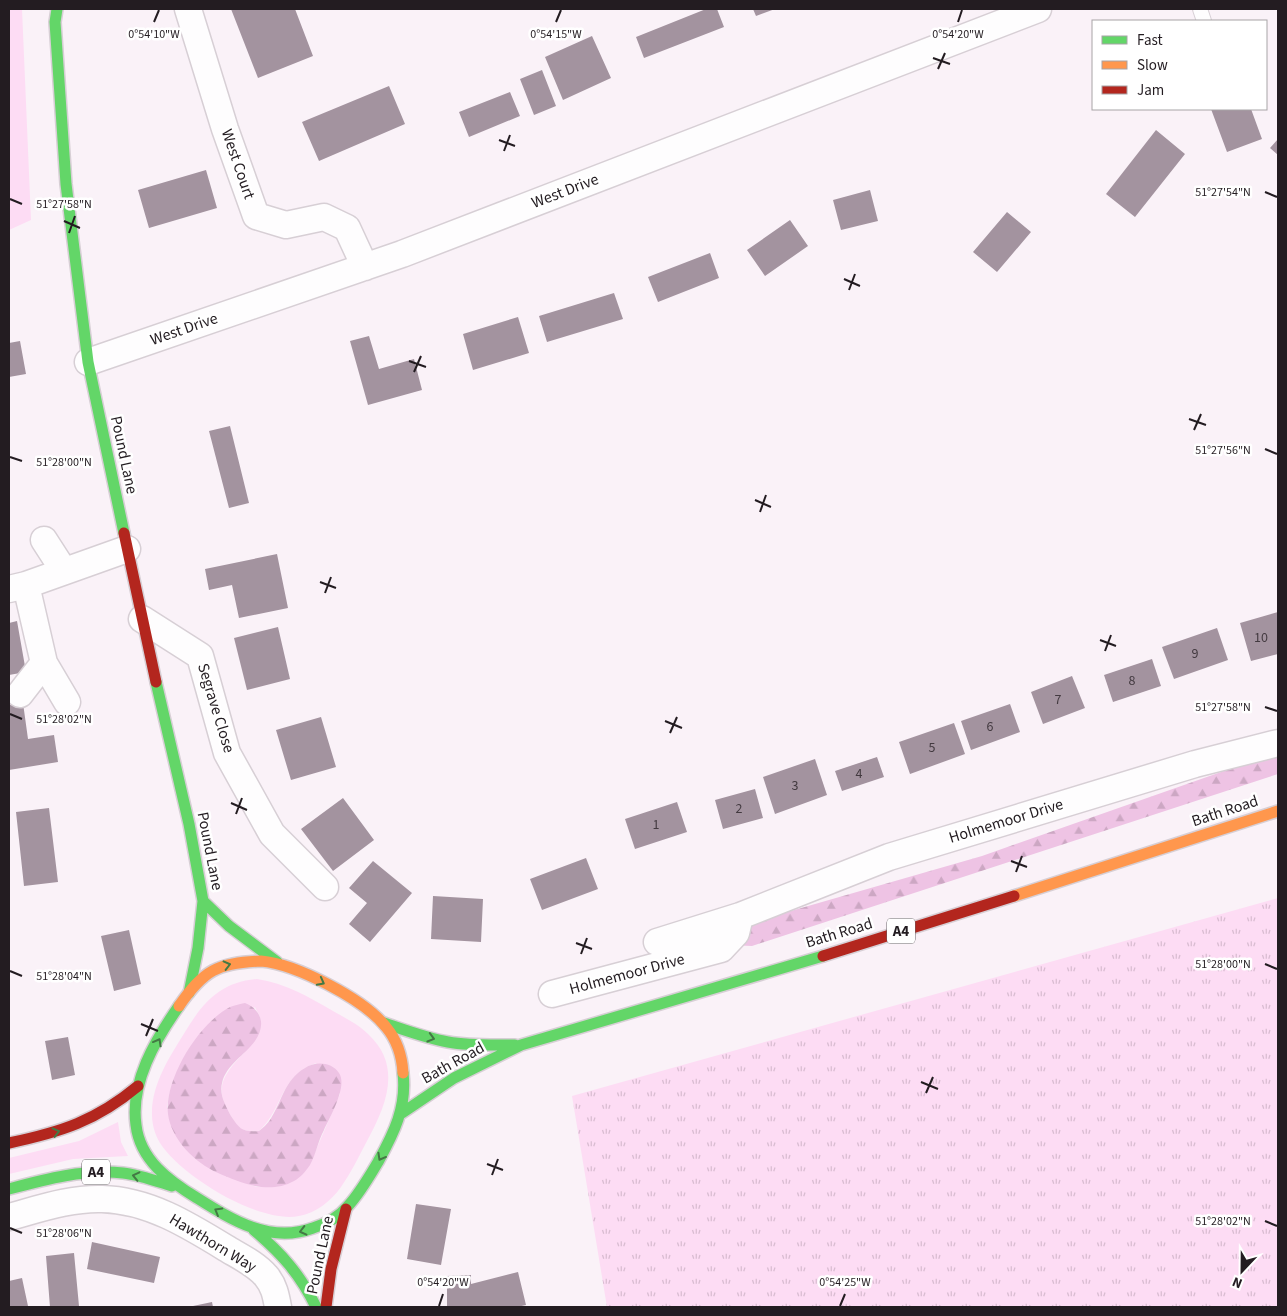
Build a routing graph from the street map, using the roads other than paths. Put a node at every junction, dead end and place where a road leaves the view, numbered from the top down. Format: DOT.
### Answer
graph roads {
  1 [pos="57,9"];
  2 [pos="188,9"];
  3 [pos="1038,9"];
  4 [pos="365,267"];
  5 [pos="88,362"];
  6 [pos="44,540"];
  7 [pos="127,549"];
  8 [pos="64,571"];
  9 [pos="17,587"];
  10 [pos="142,619"];
  11 [pos="44,663"];
  12 [pos="20,694"];
  13 [pos="67,702"];
  14 [pos="1278,743"];
  15 [pos="1278,811"];
  16 [pos="324,887"];
  17 [pos="203,901"];
  18 [pos="740,916"];
  19 [pos="657,942"];
  20 [pos="277,962"];
  21 [pos="189,993"];
  22 [pos="552,994"];
  23 [pos="384,1023"];
  24 [pos="521,1045"];
  25 [pos="138,1086"];
  26 [pos="402,1113"];
  27 [pos="9,1143"];
  28 [pos="9,1189"];
  29 [pos="183,1190"];
  30 [pos="346,1209"];
  31 [pos="9,1217"];
  32 [pos="254,1230"];
  33 [pos="278,1307"];
  34 [pos="316,1307"];
  35 [pos="326,1307"];
  1 -- 5 [label="main road, Pound Lane"];
  2 -- 4 [label="street, West Court"];
  3 -- 4 [label="street, West Drive"];
  4 -- 5 [label="street, West Drive"];
  5 -- 7 [label="main road, Pound Lane"];
  6 -- 8 [label="street"];
  7 -- 8 [label="street"];
  7 -- 10 [label="main road, Pound Lane"];
  8 -- 9 [label="street"];
  9 -- 11 [label="street"];
  10 -- 16 [label="street, Segrave Close"];
  10 -- 17 [label="main road, Pound Lane"];
  11 -- 12 [label="street"];
  11 -- 13 [label="street"];
  14 -- 18 [label="street, Holmemoor Drive"];
  15 -- 24 [label="main road, Bath Road / A4"];
  17 -- 20 [label="main road, Pound Lane"];
  17 -- 21 [label="main road, Pound Lane"];
  18 -- 19 [label="street, Holmemoor Drive"];
  18 -- 22 [label="street, Holmemoor Drive"];
  21 -- 20 [label="main road, one-way"];
  20 -- 23 [label="main road, one-way"];
  25 -- 21 [label="main road, one-way"];
  23 -- 24 [label="main road, Bath Road / A4, one-way"];
  23 -- 26 [label="main road"];
  24 -- 26 [label="main road, Bath Road / A4"];
  27 -- 25 [label="main road, one-way"];
  25 -- 29 [label="main road"];
  26 -- 30 [label="main road, one-way"];
  29 -- 28 [label="main road, A4, one-way"];
  32 -- 29 [label="main road, one-way"];
  30 -- 32 [label="main road, one-way"];
  30 -- 35 [label="main road, Pound Lane"];
  31 -- 33 [label="street, Hawthorn Way"];
  32 -- 34 [label="main road, Pound Lane"];
}
